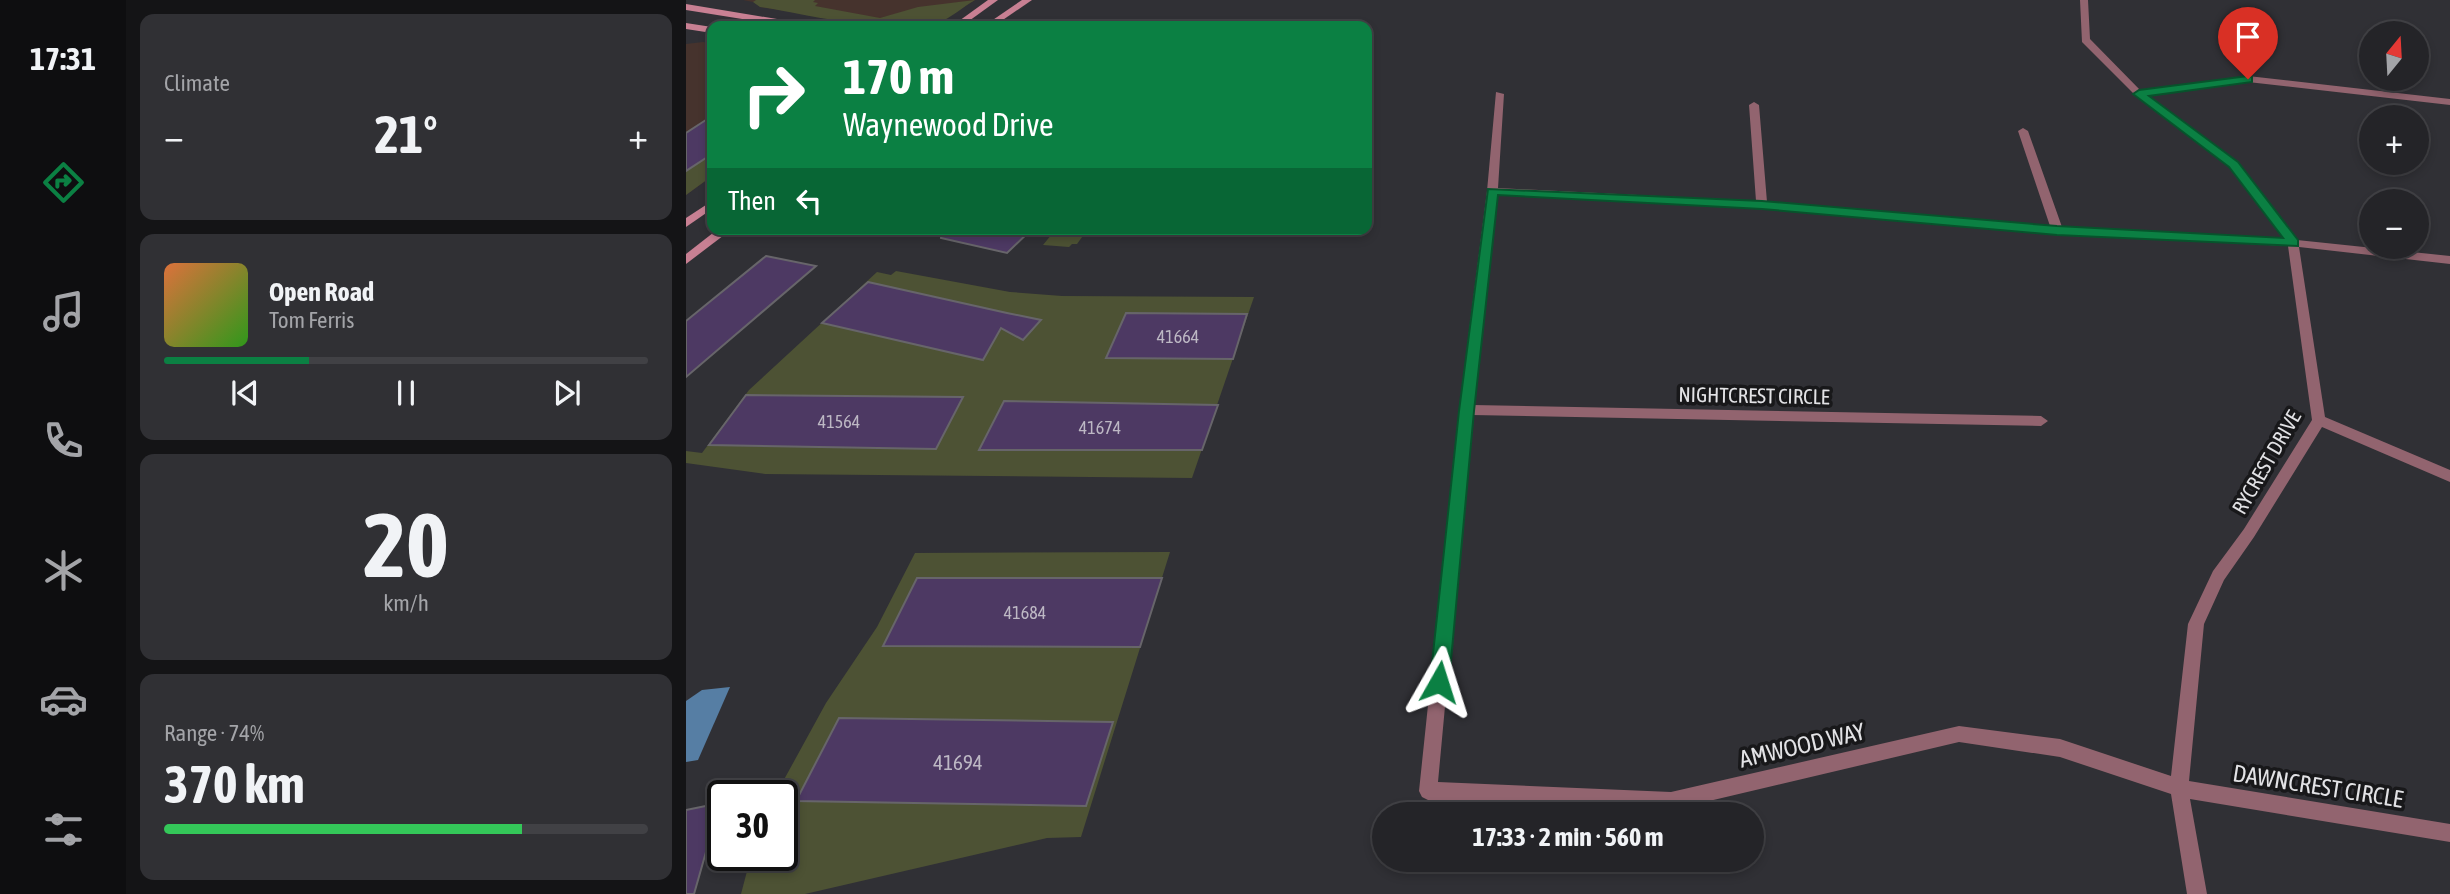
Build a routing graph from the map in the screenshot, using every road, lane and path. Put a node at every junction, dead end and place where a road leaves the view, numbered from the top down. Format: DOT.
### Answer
graph roads {
  1 [pos="994,0"];
  2 [pos="1028,0"];
  3 [pos="2084,0"];
  4 [pos="686,7"];
  5 [pos="771,21"];
  6 [pos="963,21"];
  7 [pos="996,21"];
  8 [pos="686,26"];
  9 [pos="707,29"];
  10 [pos="1499,94"];
  11 [pos="2139,94"];
  12 [pos="2450,103"];
  13 [pos="1754,105"];
  14 [pos="2023,131"];
  15 [pos="1492,191"];
  16 [pos="1762,205"];
  17 [pos="707,208"];
  18 [pos="686,223"];
  19 [pos="2057,230"];
  20 [pos="718,235"];
  21 [pos="2293,243"];
  22 [pos="686,260"];
  23 [pos="2450,260"];
  24 [pos="1466,411"];
  25 [pos="2319,420"];
  26 [pos="2041,421"];
  27 [pos="2450,476"];
  28 [pos="2179,788"];
  29 [pos="2450,833"];
  30 [pos="2197,894"];
  1 -- 6 [label="main road"];
  2 -- 7 [label="main road"];
  3 -- 11 [label="street, RYCREST DRIVE"];
  4 -- 5 [label="main road"];
  8 -- 9 [label="main road"];
  10 -- 15 [label="street"];
  11 -- 12 [label="street"];
  11 -- 21 [label="street, RYCREST DRIVE"];
  13 -- 16 [label="street"];
  14 -- 19 [label="street"];
  15 -- 16 [label="street"];
  15 -- 24 [label="street"];
  16 -- 19 [label="street"];
  17 -- 18 [label="main road"];
  19 -- 21 [label="street"];
  20 -- 22 [label="main road"];
  21 -- 23 [label="street"];
  21 -- 25 [label="street, RYCREST DRIVE"];
  24 -- 26 [label="street, NIGHTCREST CIRCLE"];
  24 -- 28 [label="street, AMWOOD WAY"];
  25 -- 27 [label="street"];
  25 -- 28 [label="street, RYCREST DRIVE"];
  28 -- 29 [label="street, DAWNCREST CIRCLE"];
  28 -- 30 [label="street, RYCREST DRIVE"];
}
